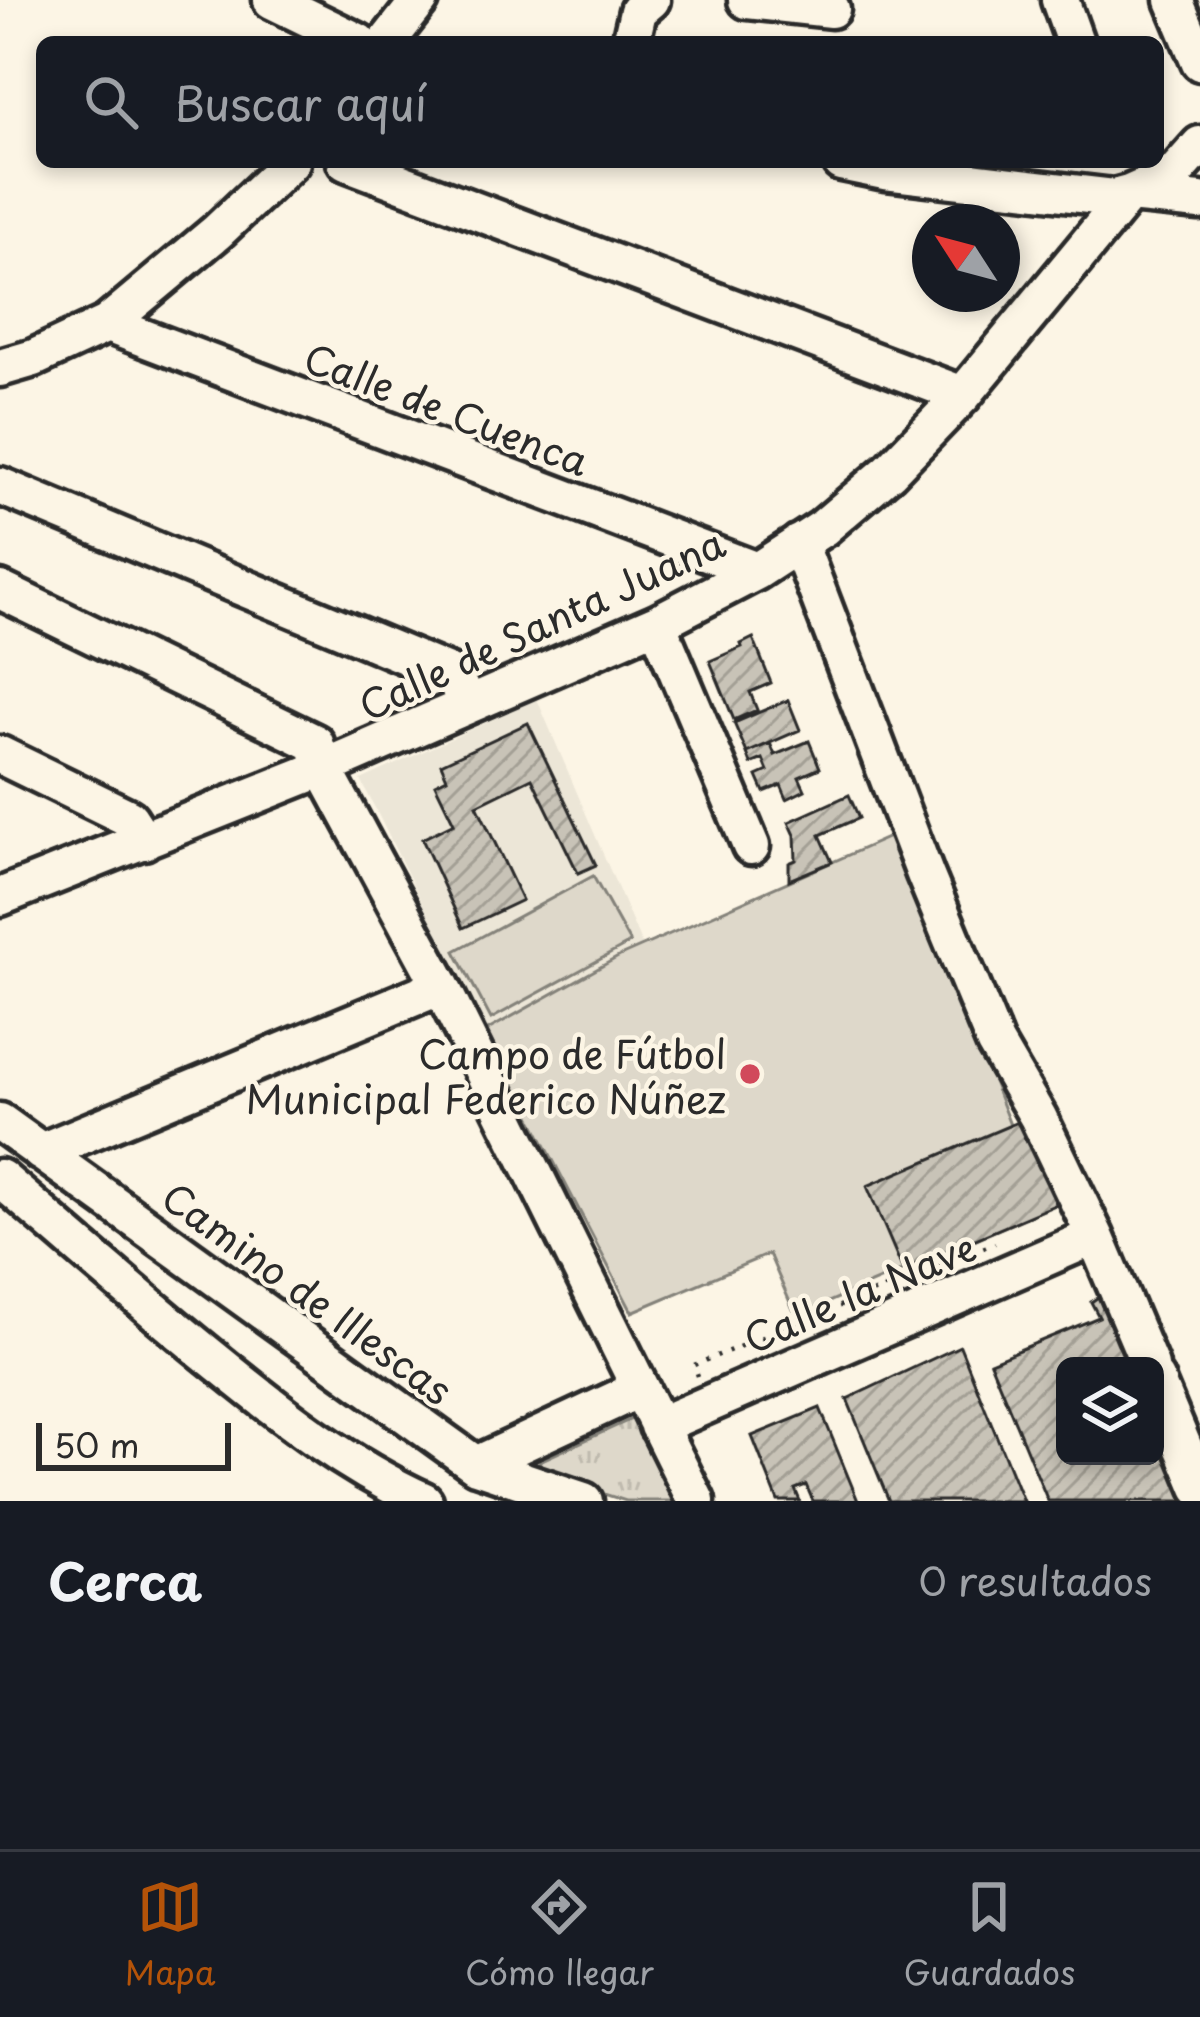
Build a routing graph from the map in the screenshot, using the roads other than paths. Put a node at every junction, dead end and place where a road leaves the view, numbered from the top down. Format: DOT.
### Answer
graph roads {
  1 [pos="272,0"];
  2 [pos="420,0"];
  3 [pos="651,0"];
  4 [pos="747,0"];
  5 [pos="1060,0"];
  6 [pos="1174,0"];
  7 [pos="831,9"];
  8 [pos="346,36"];
  9 [pos="392,36"];
  10 [pos="632,36"];
  11 [pos="1073,36"];
  12 [pos="1200,62"];
  13 [pos="1200,146"];
  14 [pos="285,168"];
  15 [pos="362,168"];
  16 [pos="871,168"];
  17 [pos="1123,178"];
  18 [pos="1199,201"];
  19 [pos="107,324"];
  20 [pos="0,368"];
  21 [pos="963,395"];
  22 [pos="0,486"];
  23 [pos="799,543"];
  24 [pos="757,571"];
  25 [pos="0,590"];
  26 [pos="657,623"];
  27 [pos="466,705"];
  28 [pos="0,755"];
  29 [pos="323,768"];
  30 [pos="144,842"];
  31 [pos="751,846"];
  32 [pos="0,897"];
  33 [pos="441,986"];
  34 [pos="0,1122"];
  35 [pos="40,1152"];
  36 [pos="0,1178"];
  37 [pos="1095,1236"];
  38 [pos="1146,1357"];
  39 [pos="639,1389"];
  40 [pos="1164,1401"];
  41 [pos="658,1426"];
  42 [pos="476,1465"];
  43 [pos="1200,1487"];
  44 [pos="424,1501"];
  45 [pos="584,1501"];
  46 [pos="696,1501"];
  1 -- 8 [label="street"];
  2 -- 9 [label="street"];
  3 -- 10 [label="street"];
  4 -- 7 [label="street"];
  5 -- 11 [label="street"];
  6 -- 12 [label="street"];
  13 -- 17 [label="street"];
  14 -- 19 [label="street"];
  15 -- 21 [label="street"];
  16 -- 17 [label="street"];
  17 -- 18 [label="street"];
  17 -- 21 [label="street, Calle de Santa Juana"];
  19 -- 20 [label="street"];
  19 -- 24 [label="street, Calle de Cuenca"];
  21 -- 23 [label="street, Calle de Santa Juana"];
  22 -- 27 [label="street"];
  23 -- 24 [label="street, Calle de Santa Juana"];
  23 -- 37 [label="street"];
  24 -- 26 [label="street, Calle de Santa Juana"];
  25 -- 29 [label="street"];
  26 -- 27 [label="street, Calle de Santa Juana"];
  26 -- 31 [label="street"];
  27 -- 29 [label="street, Calle de Santa Juana"];
  28 -- 30 [label="street"];
  29 -- 30 [label="street, Calle de Santa Juana"];
  29 -- 33 [label="street"];
  30 -- 32 [label="street, Calle de Santa Juana"];
  33 -- 35 [label="street"];
  33 -- 39 [label="street"];
  34 -- 35 [label="street, Camino de Illescas"];
  35 -- 42 [label="street, Camino de Illescas"];
  36 -- 44 [label="street"];
  37 -- 38 [label="street"];
  37 -- 41 [label="street, Calle la Nave"];
  39 -- 41 [label="street"];
  39 -- 42 [label="street"];
  40 -- 43 [label="street"];
  41 -- 46 [label="street"];
  42 -- 45 [label="street, Camino de Illescas"];
}
